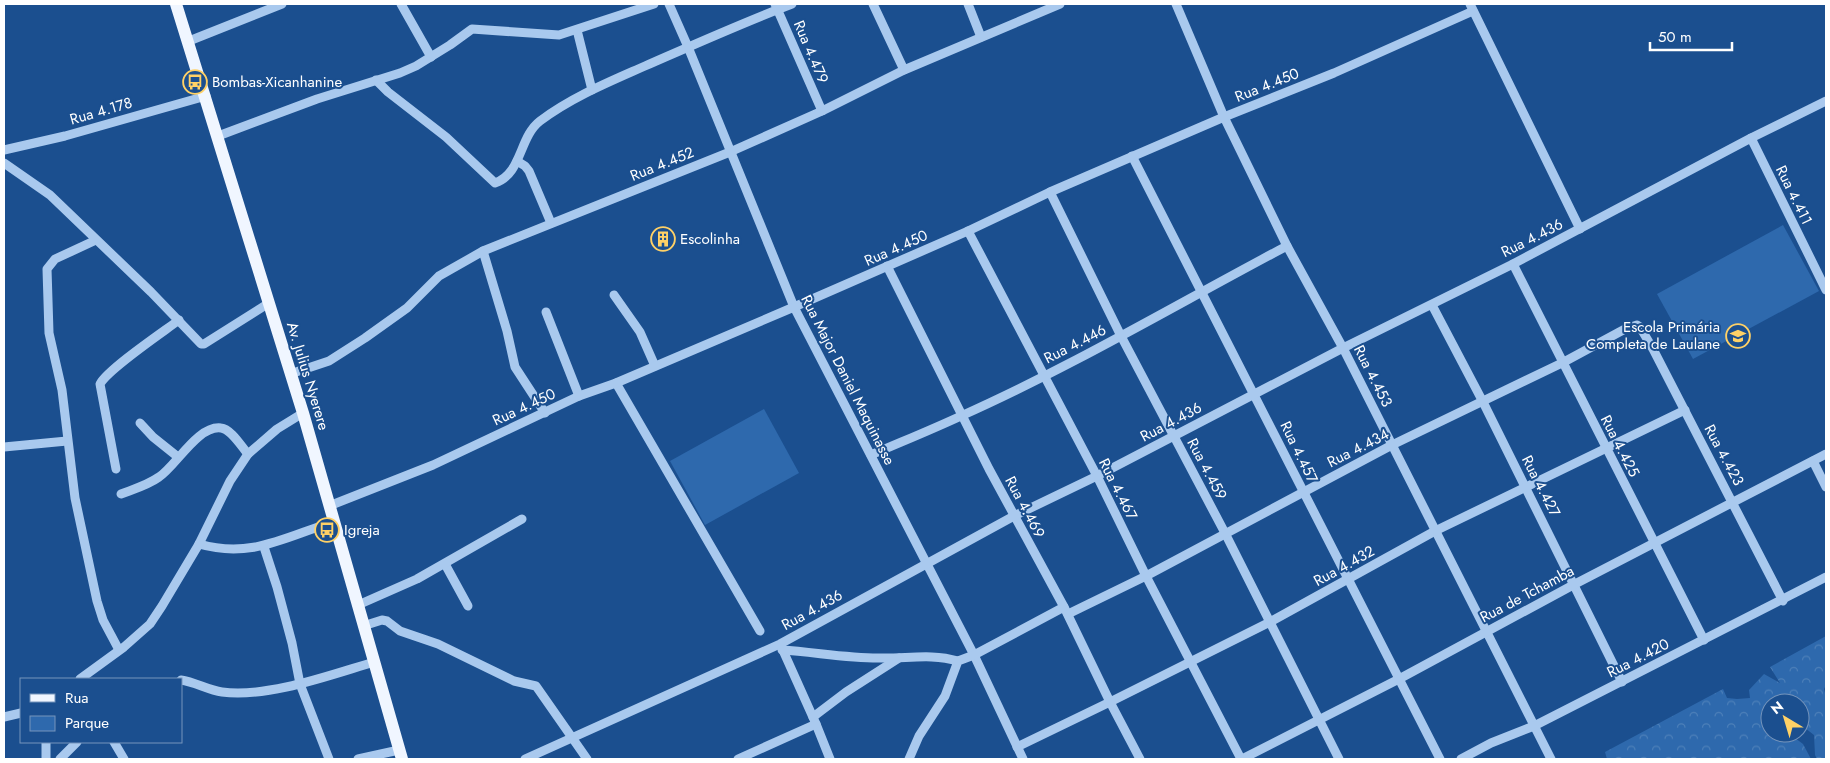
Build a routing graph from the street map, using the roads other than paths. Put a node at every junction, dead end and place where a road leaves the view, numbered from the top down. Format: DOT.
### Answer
graph roads {
  1 [pos="176,4"];
  2 [pos="281,4"];
  3 [pos="401,4"];
  4 [pos="654,4"];
  5 [pos="669,4"];
  6 [pos="792,4"];
  7 [pos="873,4"];
  8 [pos="968,4"];
  9 [pos="1060,4"];
  10 [pos="1176,4"];
  11 [pos="776,7"];
  12 [pos="1471,7"];
  13 [pos="578,30"];
  14 [pos="981,37"];
  15 [pos="189,41"];
  16 [pos="688,47"];
  17 [pos="431,57"];
  18 [pos="904,70"];
  19 [pos="376,80"];
  20 [pos="592,90"];
  21 [pos="206,96"];
  22 [pos="1826,101"];
  23 [pos="822,111"];
  24 [pos="1224,117"];
  25 [pos="218,136"];
  26 [pos="1751,138"];
  27 [pos="4,150"];
  28 [pos="730,152"];
  29 [pos="1132,156"];
  30 [pos="517,161"];
  31 [pos="4,163"];
  32 [pos="1050,192"];
  33 [pos="551,223"];
  34 [pos="1580,230"];
  35 [pos="968,231"];
  36 [pos="96,240"];
  37 [pos="1287,246"];
  38 [pos="483,251"];
  39 [pos="1513,264"];
  40 [pos="887,266"];
  41 [pos="1826,290"];
  42 [pos="1201,292"];
  43 [pos="614,295"];
  44 [pos="269,303"];
  45 [pos="1432,305"];
  46 [pos="794,307"];
  47 [pos="546,312"];
  48 [pos="179,320"];
  49 [pos="1637,325"];
  50 [pos="1121,336"];
  51 [pos="1343,348"];
  52 [pos="1562,363"];
  53 [pos="655,366"];
  54 [pos="290,374"];
  55 [pos="1043,376"];
  56 [pos="616,382"];
  57 [pos="1255,394"];
  58 [pos="579,396"];
  59 [pos="1483,402"];
  60 [pos="1685,410"];
  61 [pos="545,413"];
  62 [pos="303,414"];
  63 [pos="962,416"];
  64 [pos="140,423"];
  65 [pos="1174,435"];
  66 [pos="67,441"];
  67 [pos="1392,445"];
  68 [pos="4,447"];
  69 [pos="1606,448"];
  70 [pos="248,454"];
  71 [pos="1826,454"];
  72 [pos="871,455"];
  73 [pos="178,457"];
  74 [pos="1813,461"];
  75 [pos="116,468"];
  76 [pos="1097,476"];
  77 [pos="1525,487"];
  78 [pos="1826,487"];
  79 [pos="1303,492"];
  80 [pos="121,494"];
  81 [pos="1734,502"];
  82 [pos="329,506"];
  83 [pos="1014,516"];
  84 [pos="522,519"];
  85 [pos="333,522"];
  86 [pos="1435,530"];
  87 [pos="1225,533"];
  88 [pos="1654,543"];
  89 [pos="199,544"];
  90 [pos="264,547"];
  91 [pos="927,562"];
  92 [pos="445,564"];
  93 [pos="1146,576"];
  94 [pos="1826,577"];
  95 [pos="1348,580"];
  96 [pos="1574,584"];
  97 [pos="1782,601"];
  98 [pos="358,605"];
  99 [pos="468,606"];
  100 [pos="1066,611"];
  101 [pos="1270,622"];
  102 [pos="363,626"];
  103 [pos="760,631"];
  104 [pos="1487,632"];
  105 [pos="1704,640"];
  106 [pos="781,647"];
  107 [pos="119,650"];
  108 [pos="974,655"];
  109 [pos="899,658"];
  110 [pos="958,660"];
  111 [pos="374,662"];
  112 [pos="1191,662"];
  113 [pos="81,678"];
  114 [pos="1399,679"];
  115 [pos="182,680"];
  116 [pos="1622,682"];
  117 [pos="300,684"];
  118 [pos="1110,702"];
  119 [pos="20,713"];
  120 [pos="4,717"];
  121 [pos="1319,720"];
  122 [pos="814,721"];
  123 [pos="1534,726"];
  124 [pos="572,737"];
  125 [pos="46,743"];
  126 [pos="76,743"];
  127 [pos="115,743"];
  128 [pos="1017,747"];
  129 [pos="400,755"];
  130 [pos="46,759"];
  131 [pos="60,759"];
  132 [pos="124,759"];
  133 [pos="329,759"];
  134 [pos="358,759"];
  135 [pos="525,759"];
  136 [pos="587,759"];
  137 [pos="738,759"];
  138 [pos="830,759"];
  139 [pos="909,759"];
  140 [pos="1023,759"];
  141 [pos="1140,759"];
  142 [pos="1242,759"];
  143 [pos="1339,759"];
  144 [pos="1440,759"];
  145 [pos="1461,759"];
  146 [pos="1551,759"];
  1 -- 15 [label="main road, Av. Julius Nyerere"];
  2 -- 15 [label="street"];
  3 -- 17 [label="street"];
  4 -- 13 [label="street"];
  5 -- 16 [label="street, Rua Major Daniel Maquinasse"];
  6 -- 11 [label="street"];
  7 -- 18 [label="street"];
  8 -- 14 [label="street"];
  9 -- 14 [label="street, Rua 4.452"];
  10 -- 24 [label="street, Rua 4.453"];
  11 -- 16 [label="street"];
  11 -- 23 [label="street, Rua 4.479"];
  12 -- 24 [label="street, Rua 4.450"];
  12 -- 34 [label="street"];
  13 -- 17 [label="street"];
  13 -- 20 [label="street"];
  14 -- 18 [label="street, Rua 4.452"];
  15 -- 21 [label="main road, Av. Julius Nyerere"];
  16 -- 20 [label="street"];
  16 -- 28 [label="street, Rua Major Daniel Maquinasse"];
  17 -- 19 [label="street"];
  18 -- 23 [label="street, Rua 4.452"];
  19 -- 25 [label="street"];
  19 -- 30 [label="street"];
  20 -- 30 [label="street"];
  21 -- 25 [label="main road, Av. Julius Nyerere"];
  21 -- 27 [label="street, Rua 4.178"];
  22 -- 26 [label="street, Rua 4.436"];
  23 -- 28 [label="street, Rua 4.452"];
  24 -- 29 [label="street, Rua 4.450"];
  24 -- 37 [label="street, Rua 4.453"];
  25 -- 44 [label="main road, Av. Julius Nyerere"];
  26 -- 34 [label="street, Rua 4.436"];
  26 -- 41 [label="street, Rua 4.411"];
  28 -- 33 [label="street, Rua 4.452"];
  28 -- 46 [label="street, Rua Major Daniel Maquinasse"];
  29 -- 32 [label="street, Rua 4.450"];
  29 -- 42 [label="street, Rua 4.457"];
  30 -- 33 [label="street"];
  31 -- 36 [label="street"];
  32 -- 35 [label="street, Rua 4.450"];
  32 -- 50 [label="street, Rua 4.459"];
  33 -- 38 [label="street, Rua 4.452"];
  34 -- 39 [label="street, Rua 4.436"];
  35 -- 40 [label="street, Rua 4.450"];
  35 -- 55 [label="street, Rua 4.467"];
  36 -- 48 [label="street"];
  36 -- 66 [label="street"];
  37 -- 42 [label="street, Rua 4.446"];
  37 -- 51 [label="street, Rua 4.453"];
  38 -- 54 [label="street, Rua 4.452"];
  38 -- 61 [label="street"];
  39 -- 45 [label="street, Rua 4.436"];
  39 -- 52 [label="street, Rua 4.425"];
  40 -- 46 [label="street, Rua 4.450"];
  40 -- 63 [label="street, Rua 4.469"];
  42 -- 50 [label="street, Rua 4.446"];
  42 -- 57 [label="street, Rua 4.457"];
  43 -- 53 [label="street"];
  44 -- 48 [label="street"];
  44 -- 54 [label="main road, Av. Julius Nyerere"];
  45 -- 51 [label="street, Rua 4.436"];
  45 -- 59 [label="street, Rua 4.427"];
  46 -- 53 [label="street, Rua 4.450"];
  46 -- 72 [label="street, Rua Major Daniel Maquinasse"];
  47 -- 58 [label="street"];
  48 -- 75 [label="street"];
  49 -- 52 [label="street, Rua 4.434"];
  49 -- 60 [label="street, Rua 4.423"];
  50 -- 55 [label="street, Rua 4.446"];
  50 -- 65 [label="street, Rua 4.459"];
  51 -- 57 [label="street, Rua 4.436"];
  51 -- 67 [label="street, Rua 4.453"];
  52 -- 59 [label="street, Rua 4.434"];
  52 -- 69 [label="street, Rua 4.425"];
  53 -- 56 [label="street, Rua 4.450"];
  54 -- 62 [label="main road, Av. Julius Nyerere"];
  55 -- 63 [label="street, Rua 4.446"];
  55 -- 76 [label="street, Rua 4.467"];
  56 -- 58 [label="street, Rua 4.450"];
  56 -- 103 [label="street"];
  57 -- 65 [label="street, Rua 4.436"];
  57 -- 79 [label="street, Rua 4.457"];
  58 -- 61 [label="street, Rua 4.450"];
  59 -- 67 [label="street, Rua 4.434"];
  59 -- 77 [label="street, Rua 4.427"];
  60 -- 69 [label="street, Rua 4.432"];
  60 -- 81 [label="street, Rua 4.423"];
  61 -- 82 [label="street, Rua 4.450"];
  62 -- 70 [label="street"];
  62 -- 82 [label="main road, Av. Julius Nyerere"];
  63 -- 72 [label="street, Rua 4.446"];
  63 -- 83 [label="street, Rua 4.469"];
  64 -- 73 [label="street"];
  65 -- 76 [label="street, Rua 4.436"];
  65 -- 87 [label="street, Rua 4.459"];
  66 -- 68 [label="street"];
  66 -- 107 [label="street"];
  67 -- 79 [label="street, Rua 4.434"];
  67 -- 86 [label="street, Rua 4.453"];
  69 -- 77 [label="street, Rua 4.432"];
  69 -- 88 [label="street, Rua 4.425"];
  70 -- 73 [label="street"];
  70 -- 89 [label="street"];
  71 -- 74 [label="street, Rua de Tchamba"];
  72 -- 91 [label="street, Rua Major Daniel Maquinasse"];
  73 -- 80 [label="street"];
  74 -- 78 [label="street"];
  74 -- 81 [label="street, Rua de Tchamba"];
  76 -- 83 [label="street, Rua 4.436"];
  76 -- 93 [label="street, Rua 4.467"];
  77 -- 86 [label="street, Rua 4.432"];
  77 -- 96 [label="street, Rua 4.427"];
  79 -- 87 [label="street, Rua 4.434"];
  79 -- 95 [label="street, Rua 4.457"];
  81 -- 88 [label="street, Rua de Tchamba"];
  81 -- 97 [label="street, Rua 4.423"];
  82 -- 85 [label="main road, Av. Julius Nyerere"];
  83 -- 91 [label="street, Rua 4.436"];
  83 -- 100 [label="street, Rua 4.469"];
  84 -- 92 [label="street"];
  85 -- 90 [label="street"];
  85 -- 98 [label="main road, Av. Julius Nyerere"];
  86 -- 95 [label="street, Rua 4.432"];
  86 -- 104 [label="street, Rua 4.453"];
  87 -- 93 [label="street, Rua 4.434"];
  87 -- 101 [label="street, Rua 4.459"];
  88 -- 96 [label="street, Rua de Tchamba"];
  88 -- 105 [label="street, Rua 4.425"];
  89 -- 90 [label="street"];
  89 -- 107 [label="street"];
  90 -- 117 [label="street"];
  91 -- 106 [label="street, Rua 4.436"];
  91 -- 108 [label="street, Rua Major Daniel Maquinasse"];
  92 -- 98 [label="street"];
  92 -- 99 [label="street"];
  93 -- 100 [label="street, Rua 4.434"];
  93 -- 112 [label="street, Rua 4.467"];
  94 -- 97 [label="street, Rua 4.420"];
  95 -- 101 [label="street, Rua 4.432"];
  95 -- 114 [label="street, Rua 4.457"];
  96 -- 104 [label="street, Rua de Tchamba"];
  96 -- 116 [label="street, Rua 4.427"];
  97 -- 105 [label="street, Rua 4.420"];
  98 -- 102 [label="main road, Av. Julius Nyerere"];
  100 -- 108 [label="street, Rua 4.434"];
  100 -- 118 [label="street, Rua 4.469"];
  101 -- 112 [label="street, Rua 4.432"];
  101 -- 121 [label="street, Rua 4.459"];
  102 -- 111 [label="main road, Av. Julius Nyerere"];
  102 -- 124 [label="street"];
  104 -- 114 [label="street, Rua de Tchamba"];
  104 -- 123 [label="street, Rua 4.453"];
  105 -- 116 [label="street, Rua 4.420"];
  106 -- 109 [label="street"];
  106 -- 122 [label="street"];
  106 -- 124 [label="street, Rua 4.436"];
  107 -- 113 [label="street"];
  108 -- 110 [label="street, Rua 4.434"];
  108 -- 128 [label="street, Rua Major Daniel Maquinasse"];
  109 -- 110 [label="street"];
  109 -- 122 [label="street"];
  110 -- 139 [label="street"];
  111 -- 117 [label="street"];
  111 -- 129 [label="main road, Av. Julius Nyerere"];
  112 -- 118 [label="street, Rua 4.432"];
  112 -- 142 [label="street, Rua 4.467"];
  114 -- 121 [label="street, Rua de Tchamba"];
  114 -- 144 [label="street, Rua 4.457"];
  115 -- 117 [label="street"];
  116 -- 123 [label="street, Rua 4.420"];
  117 -- 133 [label="street"];
  118 -- 128 [label="street, Rua 4.432"];
  118 -- 141 [label="street, Rua 4.469"];
  119 -- 120 [label="street"];
  121 -- 142 [label="street, Rua de Tchamba"];
  121 -- 143 [label="street, Rua 4.459"];
  122 -- 137 [label="street"];
  122 -- 138 [label="street"];
  123 -- 145 [label="street, Rua 4.420"];
  123 -- 146 [label="street, Rua 4.453"];
  124 -- 135 [label="street, Rua 4.436"];
  124 -- 136 [label="street"];
  125 -- 130 [label="street"];
  126 -- 131 [label="street"];
  127 -- 132 [label="street"];
  128 -- 140 [label="street, Rua Major Daniel Maquinasse"];
  129 -- 134 [label="street"];
}
